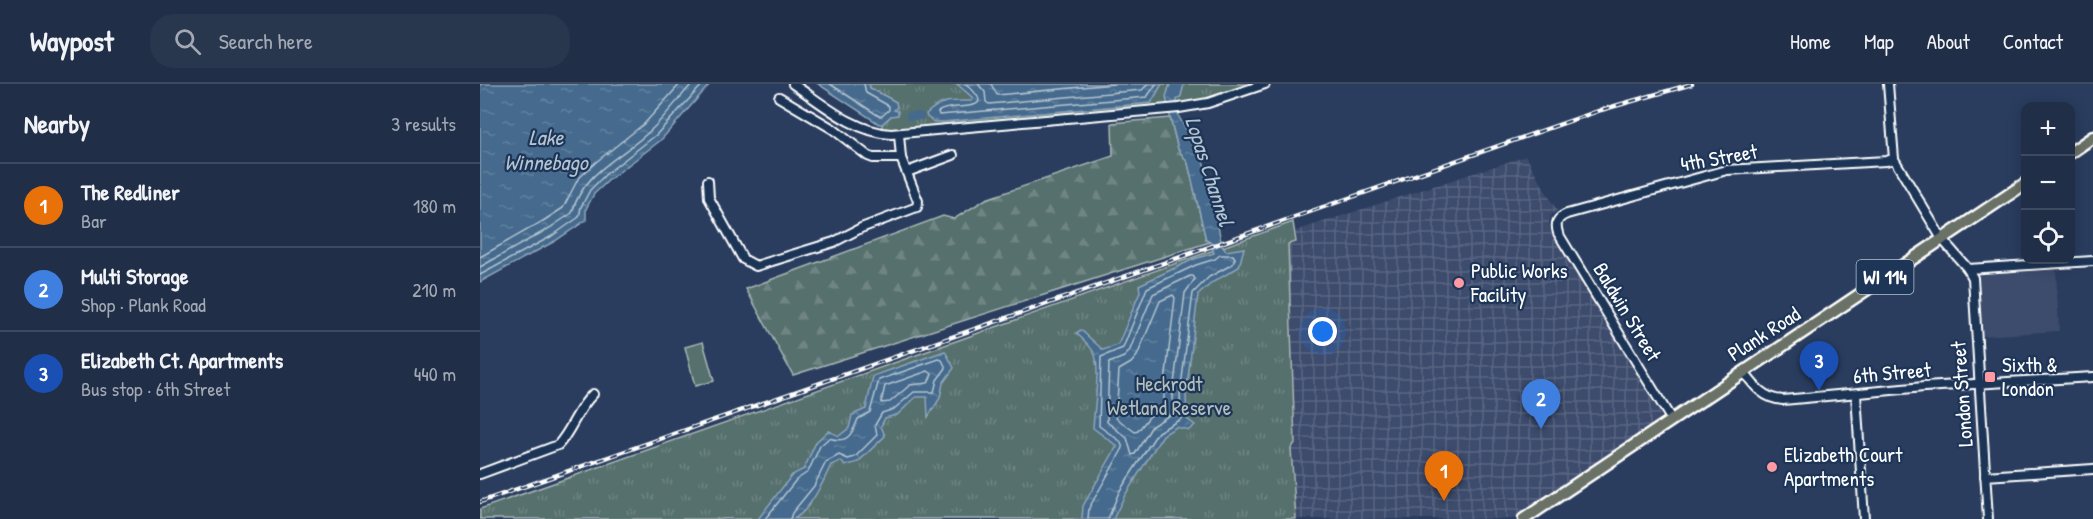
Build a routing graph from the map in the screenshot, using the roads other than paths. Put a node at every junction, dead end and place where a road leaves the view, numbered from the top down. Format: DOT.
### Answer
graph roads {
  1 [pos="793,84"];
  2 [pos="1265,84"];
  3 [pos="1887,84"];
  4 [pos="779,98"];
  5 [pos="900,134"];
  6 [pos="2093,137"];
  7 [pos="2075,150"];
  8 [pos="953,155"];
  9 [pos="901,158"];
  10 [pos="1894,159"];
  11 [pos="907,172"];
  12 [pos="708,182"];
  13 [pos="2021,186"];
  14 [pos="1556,221"];
  15 [pos="1942,239"];
  16 [pos="2093,261"];
  17 [pos="1968,269"];
  18 [pos="1743,371"];
  19 [pos="2093,377"];
  20 [pos="1979,384"];
  21 [pos="593,394"];
  22 [pos="1856,394"];
  23 [pos="1671,419"];
  24 [pos="2093,469"];
  25 [pos="480,474"];
  26 [pos="1985,476"];
  27 [pos="1524,519"];
  28 [pos="1864,519"];
  29 [pos="1988,519"];
  1 -- 5 [label="street"];
  2 -- 5 [label="street"];
  3 -- 10 [label="street"];
  4 -- 9 [label="street"];
  5 -- 9 [label="street"];
  6 -- 7 [label="main road"];
  8 -- 11 [label="street"];
  9 -- 11 [label="street"];
  10 -- 14 [label="street, 4th Street"];
  10 -- 15 [label="street"];
  11 -- 12 [label="street"];
  13 -- 15 [label="main road, Plank Road / WI 114"];
  14 -- 23 [label="street, Baldwin Street"];
  15 -- 17 [label="street"];
  15 -- 18 [label="main road, Plank Road / WI 114"];
  16 -- 17 [label="street"];
  17 -- 20 [label="street, London Street"];
  18 -- 22 [label="street, 6th Street"];
  18 -- 23 [label="main road, Plank Road / WI 114"];
  19 -- 20 [label="street, 6th Street"];
  20 -- 22 [label="street, 6th Street"];
  20 -- 26 [label="street, London Street"];
  21 -- 25 [label="street"];
  22 -- 28 [label="street"];
  23 -- 27 [label="main road, Plank Road / WI 114"];
  24 -- 26 [label="street"];
  26 -- 29 [label="street, London Street"];
}
